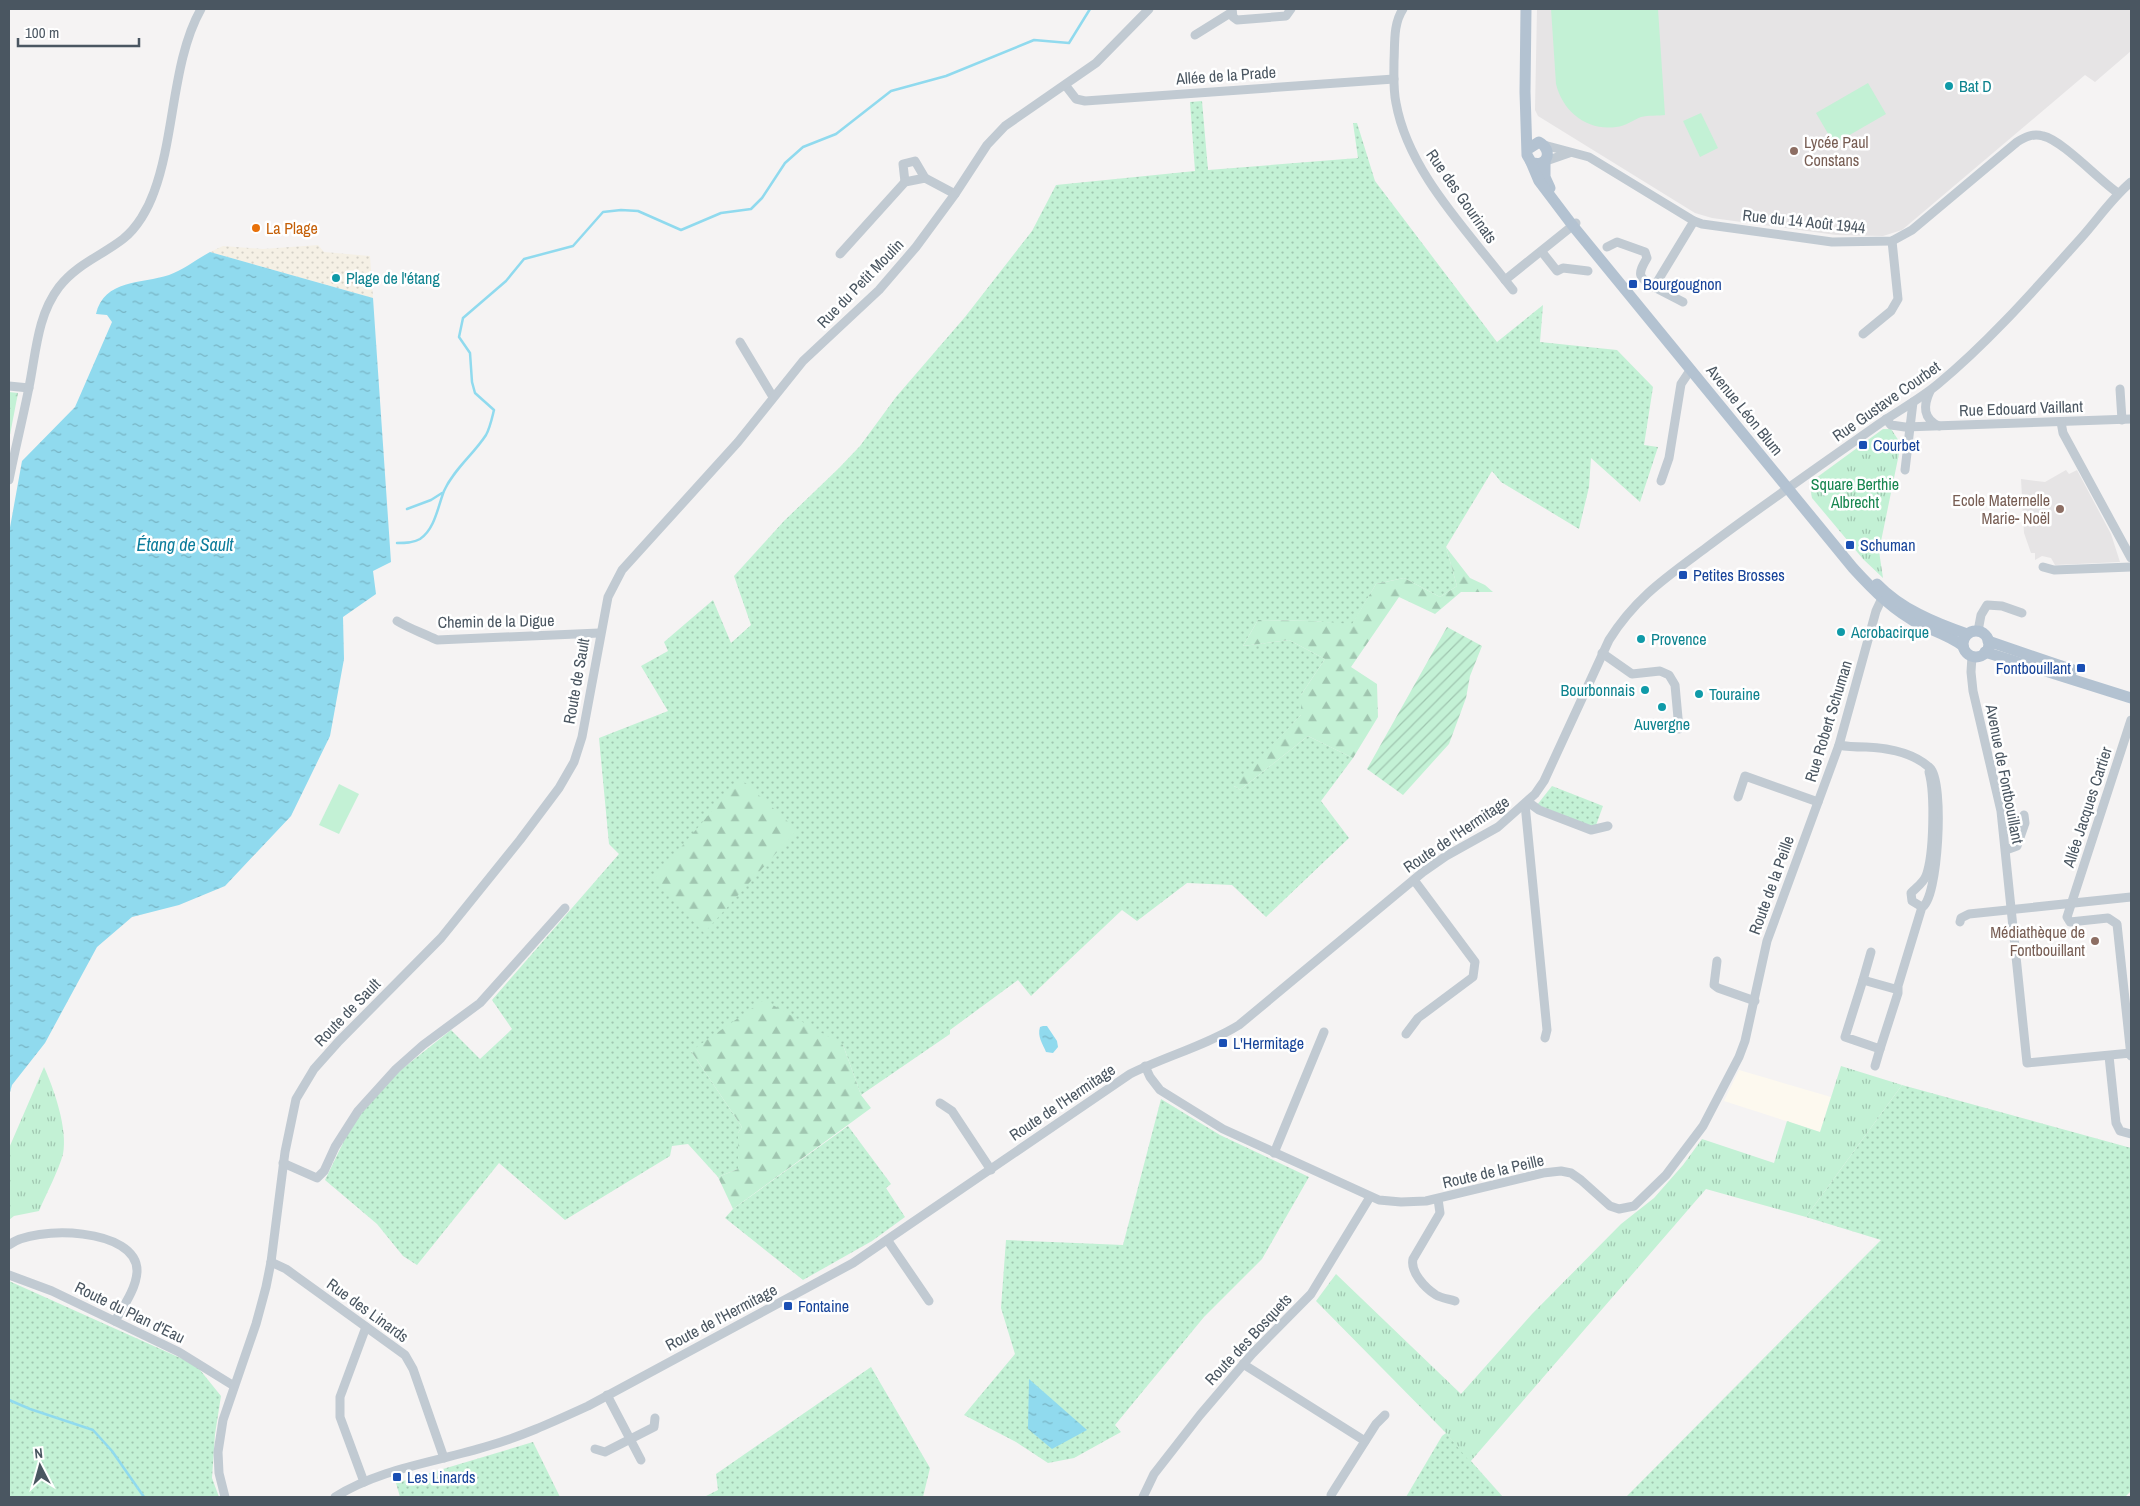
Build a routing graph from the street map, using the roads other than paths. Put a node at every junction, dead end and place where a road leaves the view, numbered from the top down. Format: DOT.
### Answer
graph roads {
  1 [pos="201,9"];
  2 [pos="1149,9"];
  3 [pos="1291,9"];
  4 [pos="1403,9"];
  5 [pos="1526,9"];
  6 [pos="1232,11"];
  7 [pos="1195,35"];
  8 [pos="1394,79"];
  9 [pos="1066,86"];
  10 [pos="1526,113"];
  11 [pos="1541,144"];
  12 [pos="1528,149"];
  13 [pos="1570,153"];
  14 [pos="1545,161"];
  15 [pos="1531,162"];
  16 [pos="925,178"];
  17 [pos="905,182"];
  18 [pos="2131,182"];
  19 [pos="2118,193"];
  20 [pos="955,194"];
  21 [pos="1694,221"];
  22 [pos="1575,225"];
  23 [pos="1892,241"];
  24 [pos="1607,248"];
  25 [pos="1542,252"];
  26 [pos="840,254"];
  27 [pos="1588,271"];
  28 [pos="1505,280"];
  29 [pos="1654,287"];
  30 [pos="1513,290"];
  31 [pos="1683,302"];
  32 [pos="1862,334"];
  33 [pos="740,342"];
  34 [pos="1691,369"];
  35 [pos="9,386"];
  36 [pos="29,388"];
  37 [pos="2120,389"];
  38 [pos="1930,391"];
  39 [pos="773,397"];
  40 [pos="1913,402"];
  41 [pos="1886,419"];
  42 [pos="2127,419"];
  43 [pos="2061,422"];
  44 [pos="1940,426"];
  45 [pos="1911,427"];
  46 [pos="1905,470"];
  47 [pos="9,480"];
  48 [pos="1661,481"];
  49 [pos="1790,486"];
  50 [pos="2130,557"];
  51 [pos="2043,567"];
  52 [pos="2128,567"];
  53 [pos="1673,572"];
  54 [pos="1883,595"];
  55 [pos="608,597"];
  56 [pos="2022,613"];
  57 [pos="397,621"];
  58 [pos="599,633"];
  59 [pos="1973,633"];
  60 [pos="1963,646"];
  61 [pos="1987,646"];
  62 [pos="1602,654"];
  63 [pos="1972,656"];
  64 [pos="2131,690"];
  65 [pos="2131,698"];
  66 [pos="2131,720"];
  67 [pos="1679,729"];
  68 [pos="1840,745"];
  69 [pos="1926,765"];
  70 [pos="1738,797"];
  71 [pos="1818,802"];
  72 [pos="1526,803"];
  73 [pos="2024,815"];
  74 [pos="1608,826"];
  75 [pos="1807,831"];
  76 [pos="2006,850"];
  77 [pos="1414,880"];
  78 [pos="2131,897"];
  79 [pos="2071,904"];
  80 [pos="1922,907"];
  81 [pos="565,908"];
  82 [pos="2012,909"];
  83 [pos="1960,922"];
  84 [pos="1870,952"];
  85 [pos="1717,961"];
  86 [pos="1862,980"];
  87 [pos="1898,986"];
  88 [pos="1755,1000"];
  89 [pos="1324,1032"];
  90 [pos="1406,1034"];
  91 [pos="1545,1038"];
  92 [pos="1880,1049"];
  93 [pos="2131,1054"];
  94 [pos="2109,1056"];
  95 [pos="1145,1066"];
  96 [pos="1875,1066"];
  97 [pos="940,1102"];
  98 [pos="2131,1134"];
  99 [pos="1274,1153"];
  100 [pos="283,1163"];
  101 [pos="991,1170"];
  102 [pos="1370,1197"];
  103 [pos="1438,1199"];
  104 [pos="888,1241"];
  105 [pos="9,1246"];
  106 [pos="271,1262"];
  107 [pos="9,1274"];
  108 [pos="929,1301"];
  109 [pos="1455,1301"];
  110 [pos="115,1321"];
  111 [pos="366,1327"];
  112 [pos="1243,1364"];
  113 [pos="234,1386"];
  114 [pos="607,1395"];
  115 [pos="1385,1415"];
  116 [pos="655,1418"];
  117 [pos="630,1439"];
  118 [pos="1365,1441"];
  119 [pos="596,1450"];
  120 [pos="444,1458"];
  121 [pos="641,1460"];
  122 [pos="364,1482"];
  123 [pos="1331,1495"];
  124 [pos="225,1497"];
  125 [pos="336,1497"];
  126 [pos="1143,1497"];
  1 -- 36 [label="street"];
  2 -- 9 [label="street, Rue du Petit Moulin"];
  3 -- 6 [label="street"];
  4 -- 8 [label="street, Rue des Gourinats"];
  5 -- 10 [label="main road, Avenue Léon Blum"];
  6 -- 7 [label="street"];
  8 -- 9 [label="street, Allée de la Prade"];
  8 -- 28 [label="street, Rue des Gourinats"];
  9 -- 20 [label="street, Rue du Petit Moulin"];
  10 -- 11 [label="main road, Avenue Léon Blum"];
  10 -- 12 [label="main road, Avenue Léon Blum"];
  11 -- 12 [label="main road"];
  11 -- 13 [label="street, Rue du 14 Août 1944"];
  11 -- 14 [label="main road, Avenue Léon Blum"];
  12 -- 15 [label="main road, Avenue Léon Blum"];
  13 -- 14 [label="street"];
  13 -- 21 [label="street, Rue du 14 Août 1944"];
  14 -- 15 [label="main road"];
  14 -- 22 [label="main road, Avenue Léon Blum"];
  15 -- 22 [label="main road, Avenue Léon Blum"];
  16 -- 17 [label="street"];
  16 -- 17 [label="street"];
  16 -- 20 [label="street"];
  17 -- 26 [label="street"];
  18 -- 19 [label="street, Rue Gustave Courbet"];
  19 -- 23 [label="street, Rue du 14 Août 1944"];
  19 -- 38 [label="street, Rue Gustave Courbet"];
  20 -- 39 [label="street, Rue du Petit Moulin"];
  21 -- 23 [label="street, Rue du 14 Août 1944"];
  21 -- 29 [label="street"];
  22 -- 25 [label="street"];
  22 -- 34 [label="main road, Avenue Léon Blum"];
  22 -- 49 [label="main road, Avenue Léon Blum"];
  23 -- 32 [label="street"];
  24 -- 29 [label="street"];
  25 -- 27 [label="street"];
  25 -- 28 [label="street"];
  28 -- 30 [label="street, Rue des Gourinats"];
  29 -- 31 [label="street"];
  33 -- 39 [label="street"];
  34 -- 48 [label="street"];
  34 -- 49 [label="main road, Avenue Léon Blum"];
  35 -- 36 [label="street"];
  36 -- 47 [label="street"];
  37 -- 42 [label="street"];
  38 -- 40 [label="street, Rue Gustave Courbet"];
  38 -- 44 [label="street"];
  39 -- 55 [label="street, Rue du Petit Moulin"];
  40 -- 41 [label="street, Rue Gustave Courbet"];
  40 -- 45 [label="street"];
  41 -- 45 [label="street, Rue Edouard Vaillant"];
  41 -- 49 [label="street, Rue Gustave Courbet"];
  42 -- 43 [label="street, Rue Edouard Vaillant"];
  43 -- 44 [label="street, Rue Edouard Vaillant"];
  43 -- 50 [label="street"];
  44 -- 45 [label="street, Rue Edouard Vaillant"];
  45 -- 46 [label="street"];
  49 -- 53 [label="street, Rue Gustave Courbet"];
  49 -- 54 [label="main road, Avenue Léon Blum"];
  50 -- 52 [label="street"];
  51 -- 52 [label="street"];
  53 -- 62 [label="street, Route de l'Hermitage"];
  54 -- 59 [label="main road, Avenue Léon Blum"];
  54 -- 60 [label="main road, Avenue Léon Blum"];
  54 -- 68 [label="street, Rue Robert Schuman"];
  55 -- 58 [label="street, Route de Sault"];
  56 -- 59 [label="street"];
  57 -- 58 [label="street, Chemin de la Digue"];
  58 -- 100 [label="street, Route de Sault"];
  59 -- 60 [label="main road"];
  59 -- 61 [label="main road, Avenue Léon Blum"];
  60 -- 63 [label="main road, Avenue Léon Blum"];
  61 -- 63 [label="main road"];
  61 -- 64 [label="main road, Avenue Léon Blum"];
  61 -- 65 [label="main road"];
  62 -- 67 [label="street"];
  62 -- 72 [label="street, Route de l'Hermitage"];
  63 -- 76 [label="street, Avenue de Fontbouillant"];
  66 -- 79 [label="street, Allée Jacques Cartier"];
  68 -- 69 [label="street"];
  68 -- 71 [label="street, Rue Robert Schuman"];
  69 -- 80 [label="street"];
  69 -- 80 [label="street"];
  70 -- 71 [label="street"];
  71 -- 75 [label="street, Rue Robert Schuman"];
  72 -- 74 [label="street"];
  72 -- 77 [label="street, Route de l'Hermitage"];
  72 -- 91 [label="street"];
  73 -- 76 [label="street"];
  75 -- 88 [label="street, Route de la Peille"];
  76 -- 82 [label="street, Avenue de Fontbouillant"];
  77 -- 90 [label="street"];
  77 -- 95 [label="street, Route de l'Hermitage"];
  78 -- 79 [label="street"];
  79 -- 82 [label="street"];
  79 -- 93 [label="street"];
  80 -- 87 [label="street"];
  81 -- 100 [label="street"];
  82 -- 83 [label="street"];
  82 -- 94 [label="street, Avenue de Fontbouillant"];
  84 -- 86 [label="street"];
  85 -- 88 [label="street"];
  86 -- 87 [label="street"];
  86 -- 92 [label="street"];
  87 -- 92 [label="street"];
  88 -- 103 [label="street, Route de la Peille"];
  89 -- 99 [label="street"];
  92 -- 96 [label="street"];
  93 -- 94 [label="street, Avenue de Fontbouillant"];
  94 -- 98 [label="street"];
  95 -- 99 [label="street, Route de la Peille"];
  95 -- 101 [label="street, Route de l'Hermitage"];
  97 -- 101 [label="street"];
  99 -- 102 [label="street, Route de la Peille"];
  100 -- 106 [label="street, Route de Sault"];
  101 -- 104 [label="street, Route de l'Hermitage"];
  102 -- 103 [label="street, Route de la Peille"];
  102 -- 112 [label="street, Route des Bosquets"];
  103 -- 109 [label="street"];
  104 -- 108 [label="street"];
  104 -- 114 [label="street, Route de l'Hermitage"];
  105 -- 110 [label="street"];
  106 -- 111 [label="street, Rue des Linards"];
  106 -- 113 [label="street, Route de Sault"];
  107 -- 110 [label="street, Route du Plan d'Eau"];
  110 -- 113 [label="street, Route du Plan d'Eau"];
  111 -- 120 [label="street, Rue des Linards"];
  111 -- 122 [label="street"];
  112 -- 118 [label="street"];
  112 -- 126 [label="street, Route des Bosquets"];
  113 -- 124 [label="street, Route de Sault"];
  114 -- 117 [label="street"];
  114 -- 120 [label="street, Route de l'Hermitage"];
  115 -- 118 [label="street"];
  116 -- 117 [label="street"];
  117 -- 119 [label="street"];
  117 -- 121 [label="street"];
  118 -- 123 [label="street"];
  120 -- 122 [label="street, Route de l'Hermitage"];
  122 -- 125 [label="street, Route de l'Hermitage"];
}
